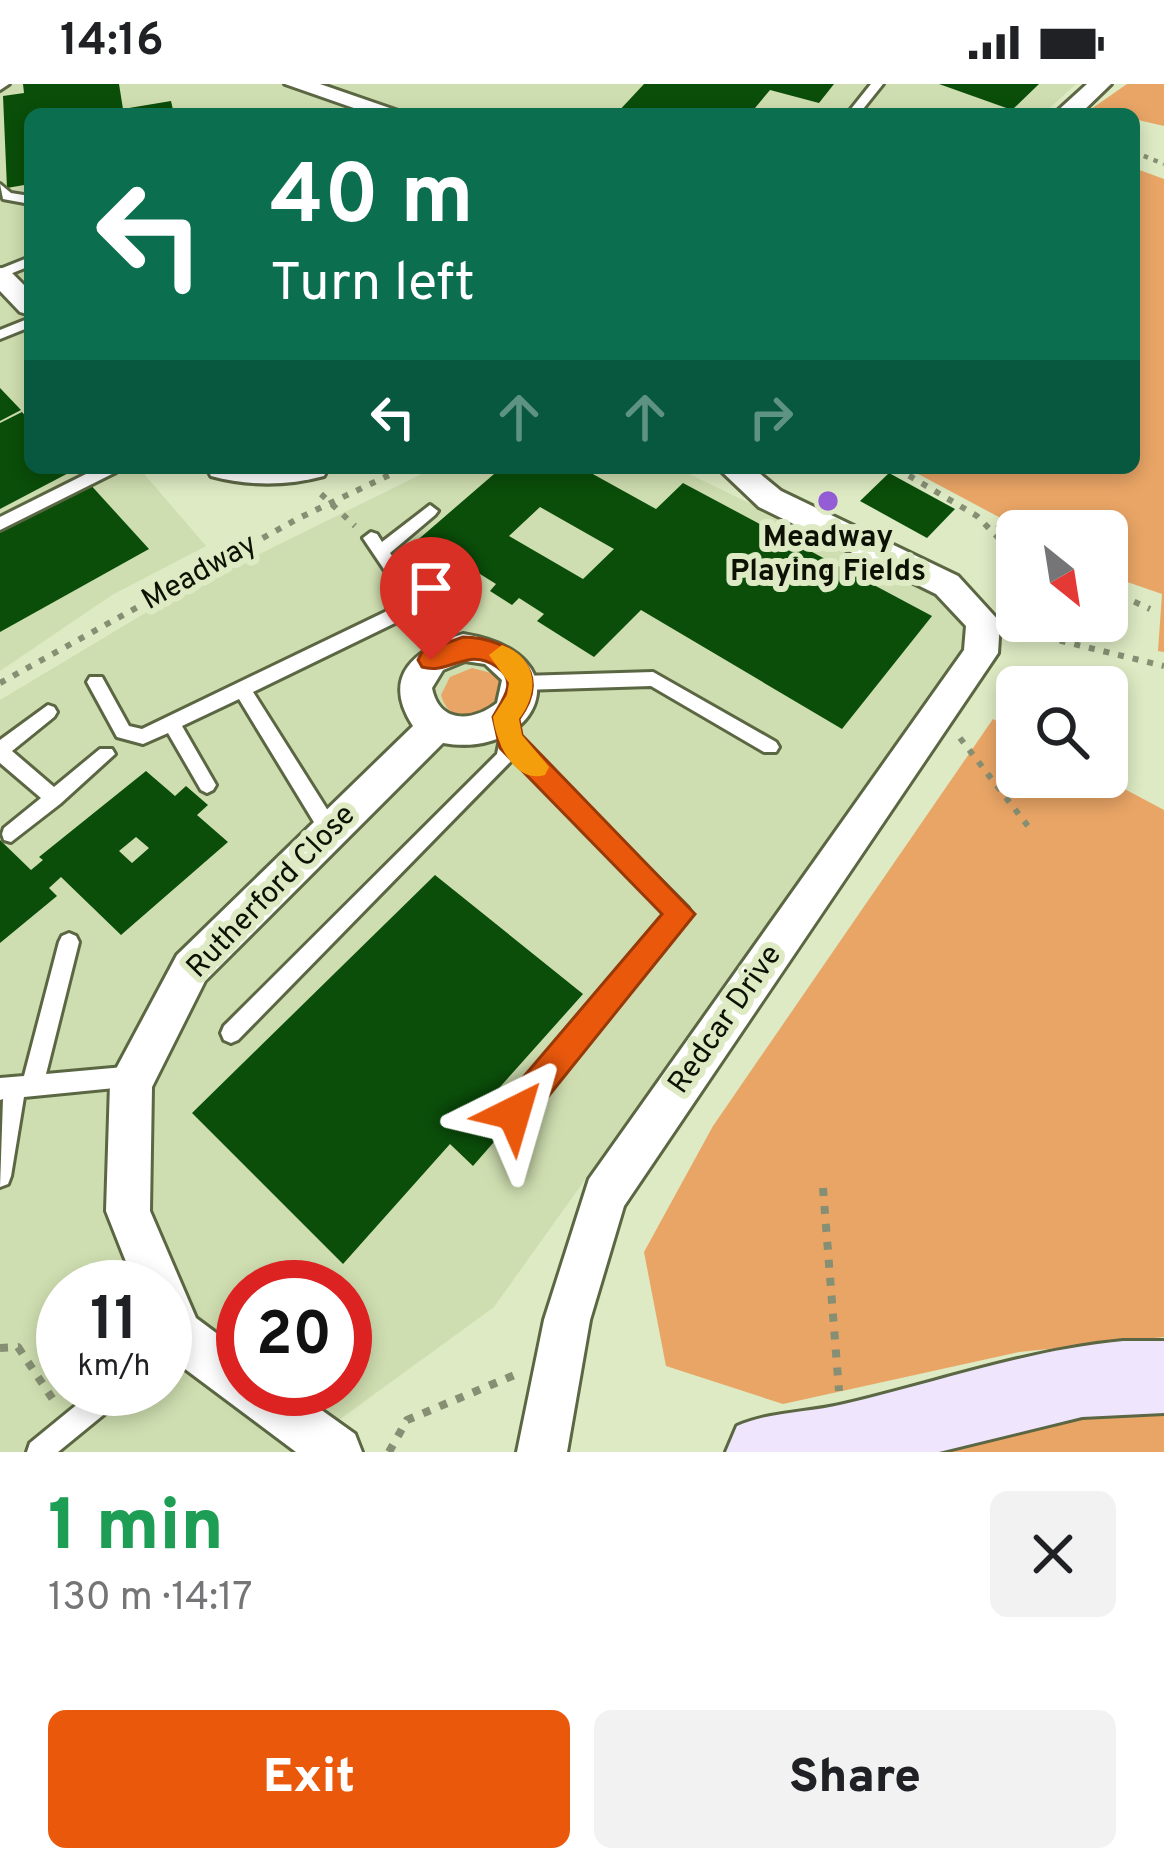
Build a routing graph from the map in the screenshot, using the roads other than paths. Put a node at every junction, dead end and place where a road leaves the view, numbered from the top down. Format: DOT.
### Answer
graph roads {
  1 [pos="296,84"];
  2 [pos="877,84"];
  3 [pos="1100,84"];
  4 [pos="354,108"];
  5 [pos="858,108"];
  6 [pos="1073,108"];
  7 [pos="99,474"];
  8 [pos="740,474"];
  9 [pos="430,511"];
  10 [pos="0,524"];
  11 [pos="95,682"];
  12 [pos="522,683"];
  13 [pos="242,688"];
  14 [pos="48,712"];
  15 [pos="171,723"];
  16 [pos="437,726"];
  17 [pos="508,729"];
  18 [pos="770,747"];
  19 [pos="0,751"];
  20 [pos="106,754"];
  21 [pos="207,785"];
  22 [pos="54,798"];
  23 [pos="330,831"];
  24 [pos="11,834"];
  25 [pos="69,942"];
  26 [pos="231,1033"];
  27 [pos="135,1076"];
  28 [pos="16,1088"];
  29 [pos="514,1113"];
  30 [pos="0,1176"];
  31 [pos="148,1260"];
  32 [pos="192,1345"];
  33 [pos="216,1363"];
  34 [pos="1164,1377"];
  35 [pos="83,1416"];
  36 [pos="288,1416"];
  37 [pos="838,1447"];
  38 [pos="39,1452"];
  39 [pos="337,1452"];
  40 [pos="542,1452"];
  41 [pos="763,1452"];
  1 -- 4 [label="street"];
  2 -- 5 [label="lane"];
  3 -- 6 [label="street"];
  7 -- 10 [label="lane"];
  8 -- 40 [label="street, Redcar Drive"];
  9 -- 13 [label="lane"];
  11 -- 15 [label="lane"];
  12 -- 16 [label="street"];
  12 -- 17 [label="street"];
  12 -- 18 [label="lane"];
  13 -- 15 [label="lane"];
  13 -- 23 [label="lane"];
  14 -- 19 [label="lane"];
  15 -- 21 [label="lane"];
  16 -- 17 [label="street"];
  16 -- 23 [label="street, Rutherford Close"];
  17 -- 26 [label="lane"];
  17 -- 29 [label="lane"];
  19 -- 22 [label="lane"];
  20 -- 22 [label="lane"];
  22 -- 24 [label="lane"];
  23 -- 27 [label="street, Rutherford Close"];
  25 -- 28 [label="lane"];
  27 -- 28 [label="lane"];
  27 -- 31 [label="street, Rutherford Close"];
  28 -- 30 [label="lane"];
  32 -- 33 [label="street"];
  34 -- 37 [label="street"];
  35 -- 38 [label="lane"];
  36 -- 39 [label="street"];
  37 -- 41 [label="street"];
}
